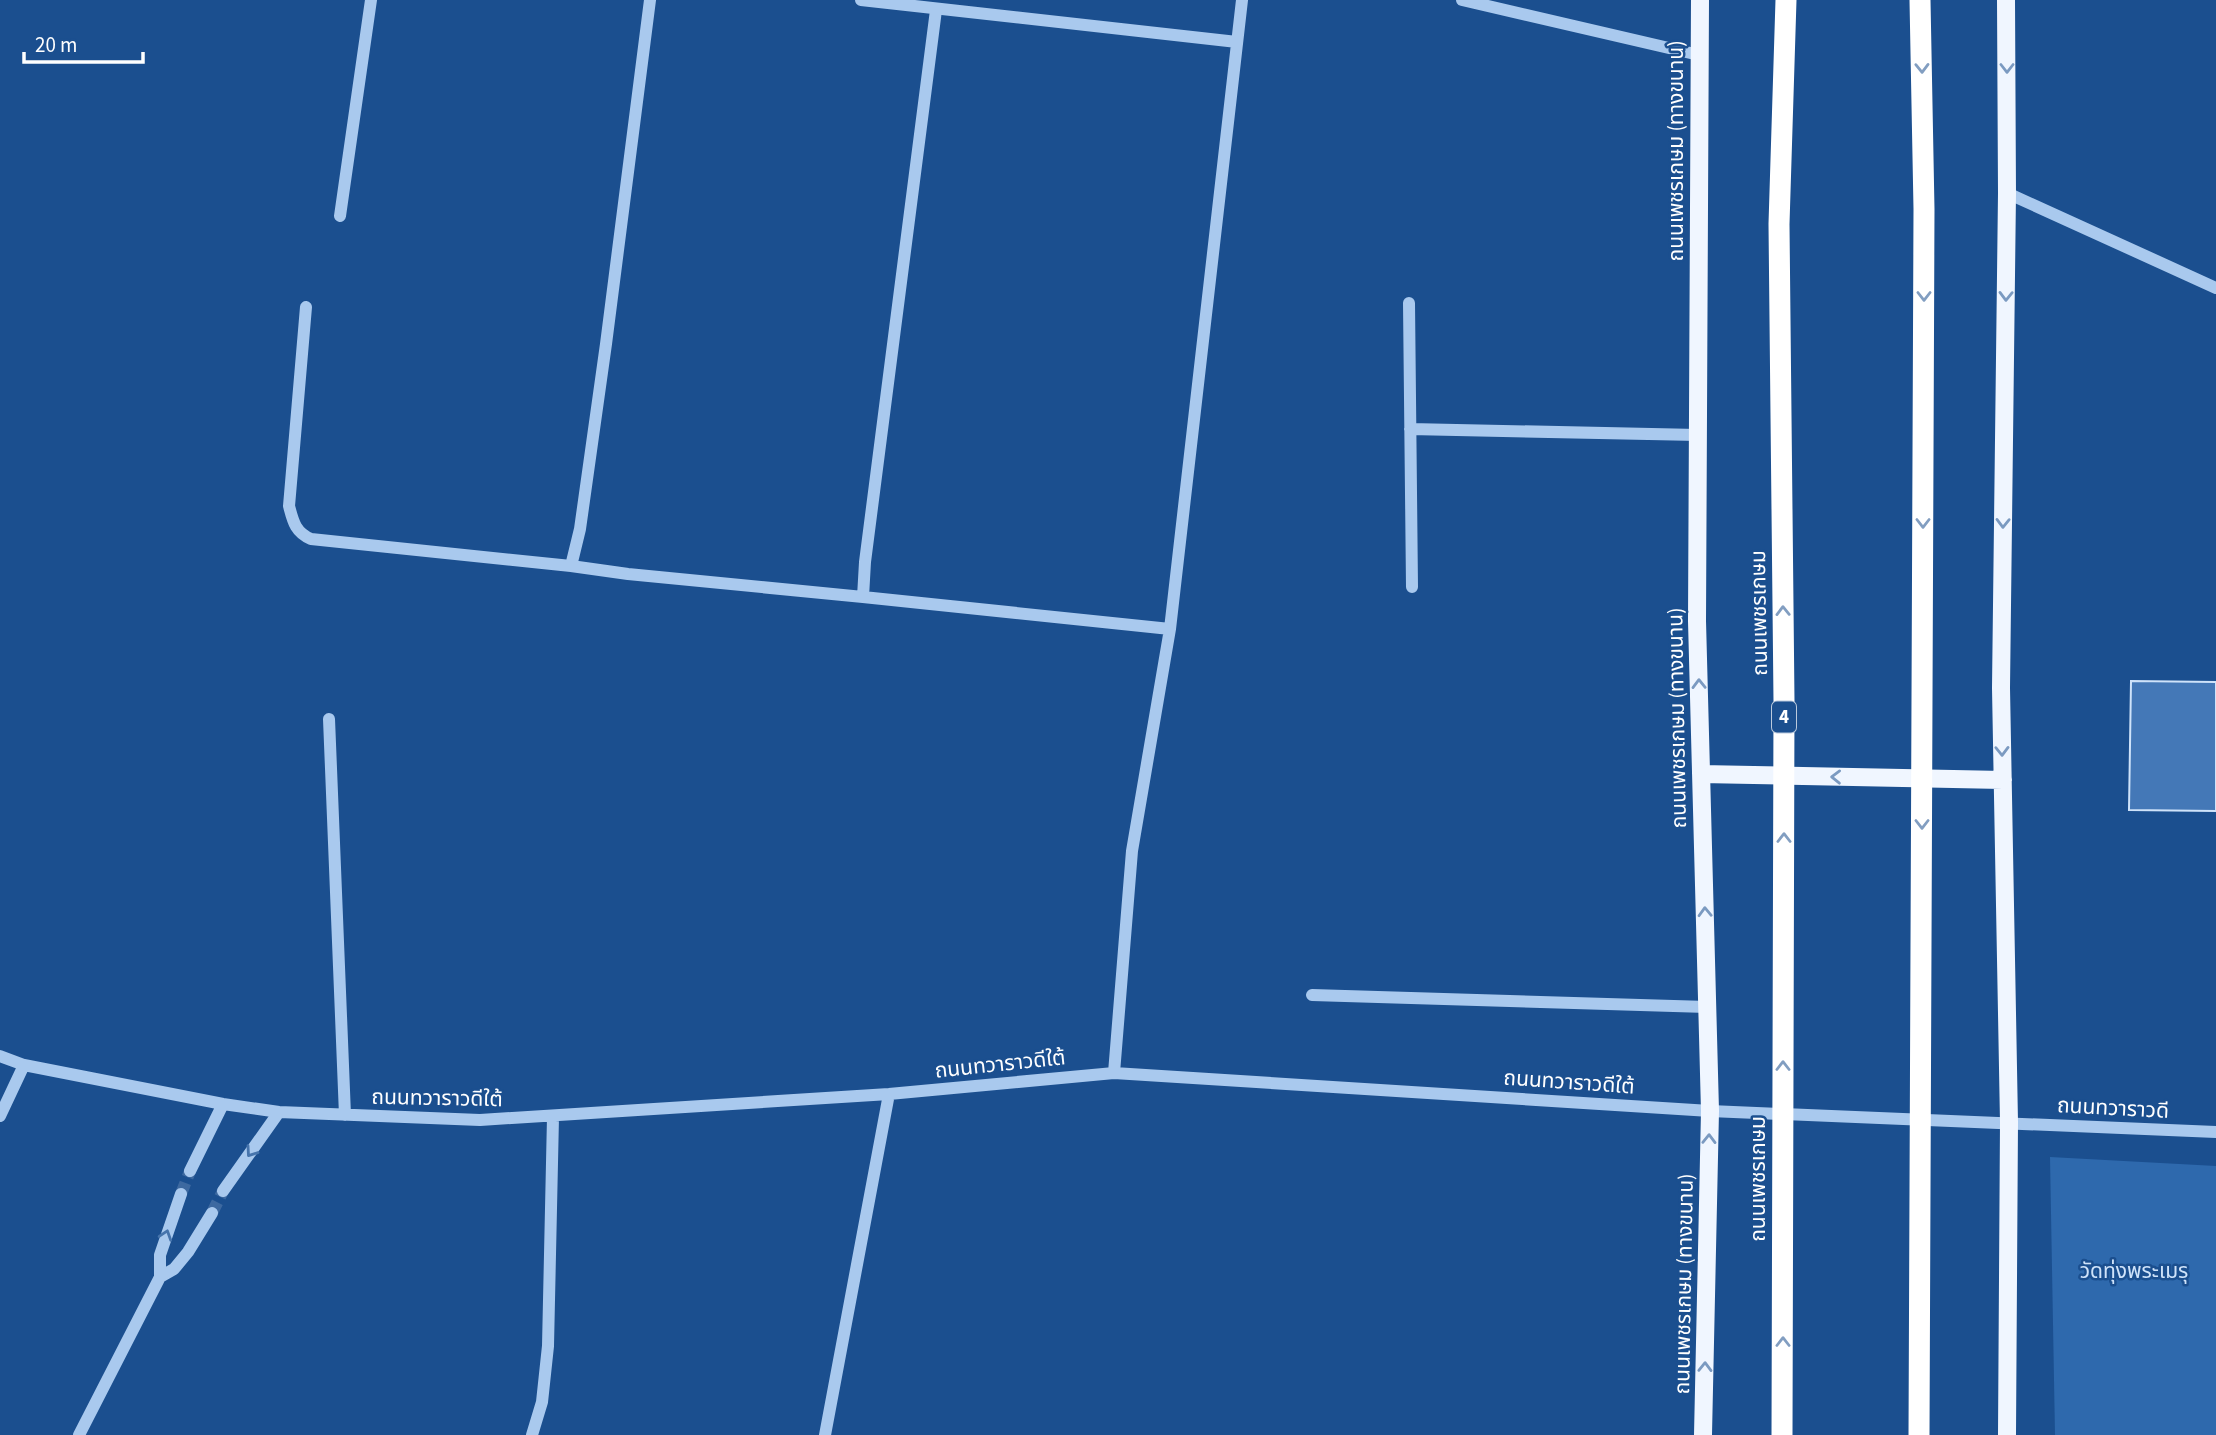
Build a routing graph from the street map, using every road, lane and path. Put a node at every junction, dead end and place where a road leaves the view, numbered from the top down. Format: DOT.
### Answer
graph roads {
  1 [pos="371,0"];
  2 [pos="650,0"];
  3 [pos="861,0"];
  4 [pos="1242,0"];
  5 [pos="1462,0"];
  6 [pos="1700,0"];
  7 [pos="1786,0"];
  8 [pos="1920,0"];
  9 [pos="2006,0"];
  10 [pos="936,10"];
  11 [pos="1237,42"];
  12 [pos="1699,55"];
  13 [pos="2007,193"];
  14 [pos="340,216"];
  15 [pos="2216,288"];
  16 [pos="1409,303"];
  17 [pos="306,307"];
  18 [pos="1410,429"];
  19 [pos="1698,435"];
  20 [pos="571,566"];
  21 [pos="1412,587"];
  22 [pos="863,597"];
  23 [pos="1170,629"];
  24 [pos="329,719"];
  25 [pos="1701,774"];
  26 [pos="2003,780"];
  27 [pos="1312,995"];
  28 [pos="1707,1007"];
  29 [pos="0,1056"];
  30 [pos="24,1065"];
  31 [pos="1114,1073"];
  32 [pos="889,1094"];
  33 [pos="223,1104"];
  34 [pos="1710,1111"];
  35 [pos="279,1112"];
  36 [pos="345,1115"];
  37 [pos="0,1116"];
  38 [pos="554,1117"];
  39 [pos="2009,1122"];
  40 [pos="2216,1132"];
  41 [pos="190,1171"];
  42 [pos="223,1191"];
  43 [pos="181,1194"];
  44 [pos="212,1213"];
  45 [pos="160,1277"];
  46 [pos="79,1435"];
  47 [pos="531,1435"];
  48 [pos="825,1435"];
  49 [pos="1703,1435"];
  50 [pos="1782,1435"];
  51 [pos="1919,1435"];
  52 [pos="2007,1435"];
  1 -- 14 [label="street"];
  2 -- 20 [label="street"];
  3 -- 10 [label="street"];
  4 -- 11 [label="street"];
  5 -- 12 [label="street"];
  6 -- 12 [label="main road, ถนนเพชรเกษม (ทางขนาน)"];
  50 -- 7 [label="highway, ถนนเพชรเกษม / 4, one-way, bridge"];
  8 -- 51 [label="highway, one-way, bridge"];
  9 -- 13 [label="main road, one-way"];
  10 -- 11 [label="street"];
  10 -- 22 [label="street"];
  11 -- 23 [label="street"];
  12 -- 19 [label="main road, ถนนเพชรเกษม (ทางขนาน)"];
  13 -- 15 [label="street"];
  13 -- 26 [label="main road, one-way"];
  16 -- 18 [label="street"];
  17 -- 20 [label="street"];
  18 -- 19 [label="street"];
  18 -- 21 [label="street"];
  25 -- 19 [label="main road, ถนนเพชรเกษม (ทางขนาน), one-way"];
  20 -- 22 [label="street"];
  22 -- 23 [label="street"];
  23 -- 31 [label="street"];
  24 -- 36 [label="street"];
  26 -- 25 [label="main road, one-way"];
  28 -- 25 [label="main road, ถนนเพชรเกษม (ทางขนาน), one-way"];
  26 -- 39 [label="main road"];
  27 -- 28 [label="street"];
  28 -- 34 [label="main road, ถนนเพชรเกษม (ทางขนาน)"];
  29 -- 30 [label="street, ถนนทวาราวดีใต้"];
  30 -- 33 [label="street, ถนนทวาราวดีใต้"];
  30 -- 37 [label="street"];
  31 -- 32 [label="street, ถนนทวาราวดีใต้"];
  31 -- 34 [label="street, ถนนทวาราวดีใต้"];
  32 -- 38 [label="street, ถนนทวาราวดีใต้"];
  32 -- 48 [label="street"];
  33 -- 35 [label="street, ถนนทวาราวดีใต้"];
  33 -- 41 [label="street"];
  34 -- 39 [label="street, ถนนทวาราวดีใต้"];
  49 -- 34 [label="main road, ถนนเพชรเกษม (ทางขนาน), one-way"];
  35 -- 36 [label="street, ถนนทวาราวดีใต้"];
  35 -- 42 [label="street, one-way"];
  36 -- 38 [label="street, ถนนทวาราวดีใต้"];
  38 -- 47 [label="street"];
  39 -- 40 [label="street, ถนนทวาราวดี"];
  39 -- 52 [label="main road"];
  45 -- 43 [label="street, one-way"];
  44 -- 45 [label="street"];
  45 -- 46 [label="street"];
}
